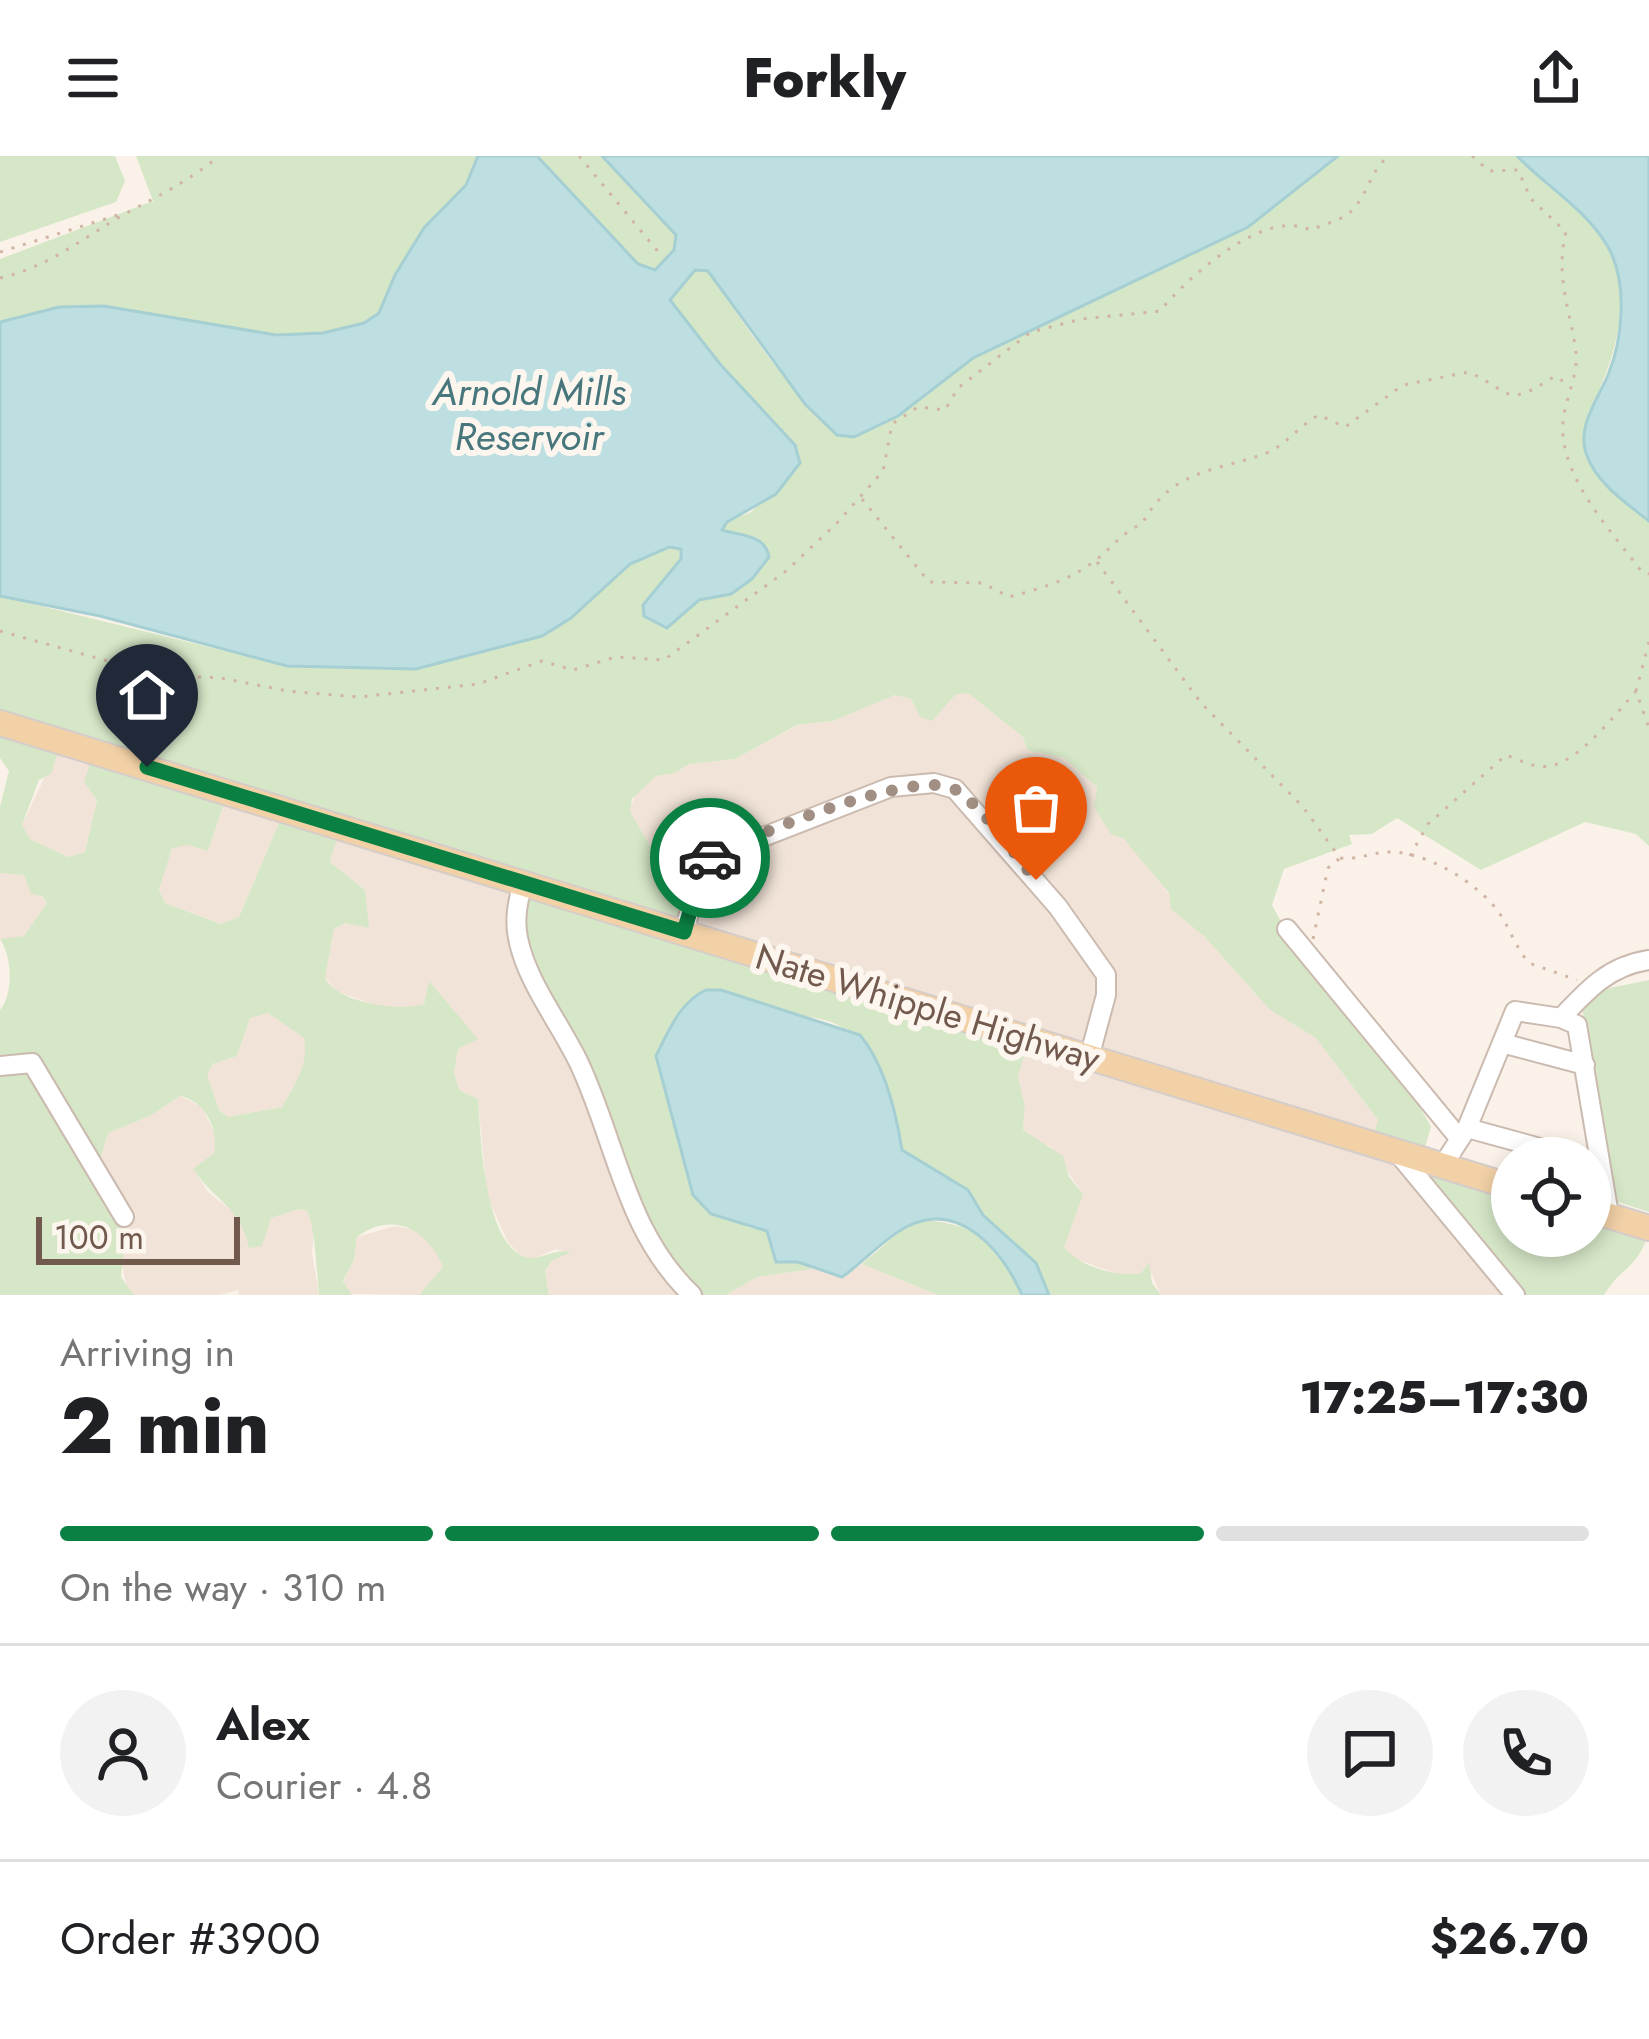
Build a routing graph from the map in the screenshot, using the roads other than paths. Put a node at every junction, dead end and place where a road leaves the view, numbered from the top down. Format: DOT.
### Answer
graph roads {
  1 [pos="0,723"];
  2 [pos="523,882"];
  3 [pos="1287,929"];
  4 [pos="684,932"];
  5 [pos="1649,960"];
  6 [pos="1561,1018"];
  7 [pos="1502,1043"];
  8 [pos="1089,1058"];
  9 [pos="0,1066"];
  10 [pos="1585,1066"];
  11 [pos="1463,1133"];
  12 [pos="1592,1137"];
  13 [pos="1491,1139"];
  14 [pos="1396,1151"];
  15 [pos="1443,1166"];
  16 [pos="1491,1181"];
  17 [pos="124,1217"];
  18 [pos="1611,1217"];
  19 [pos="1649,1228"];
  20 [pos="692,1295"];
  21 [pos="1515,1295"];
  1 -- 2 [label="main road, Nate Whipple Highway"];
  2 -- 4 [label="main road, Nate Whipple Highway"];
  2 -- 20 [label="street"];
  3 -- 11 [label="street"];
  4 -- 8 [label="main road, Nate Whipple Highway"];
  4 -- 8 [label="street"];
  5 -- 6 [label="street"];
  6 -- 7 [label="street"];
  6 -- 10 [label="street"];
  7 -- 10 [label="street"];
  7 -- 11 [label="street"];
  8 -- 14 [label="main road, Nate Whipple Highway"];
  9 -- 17 [label="street"];
  10 -- 12 [label="street"];
  11 -- 13 [label="street"];
  11 -- 15 [label="street"];
  14 -- 15 [label="main road, Nate Whipple Highway"];
  14 -- 21 [label="street"];
  15 -- 16 [label="main road, Nate Whipple Highway"];
  18 -- 19 [label="main road"];
}
